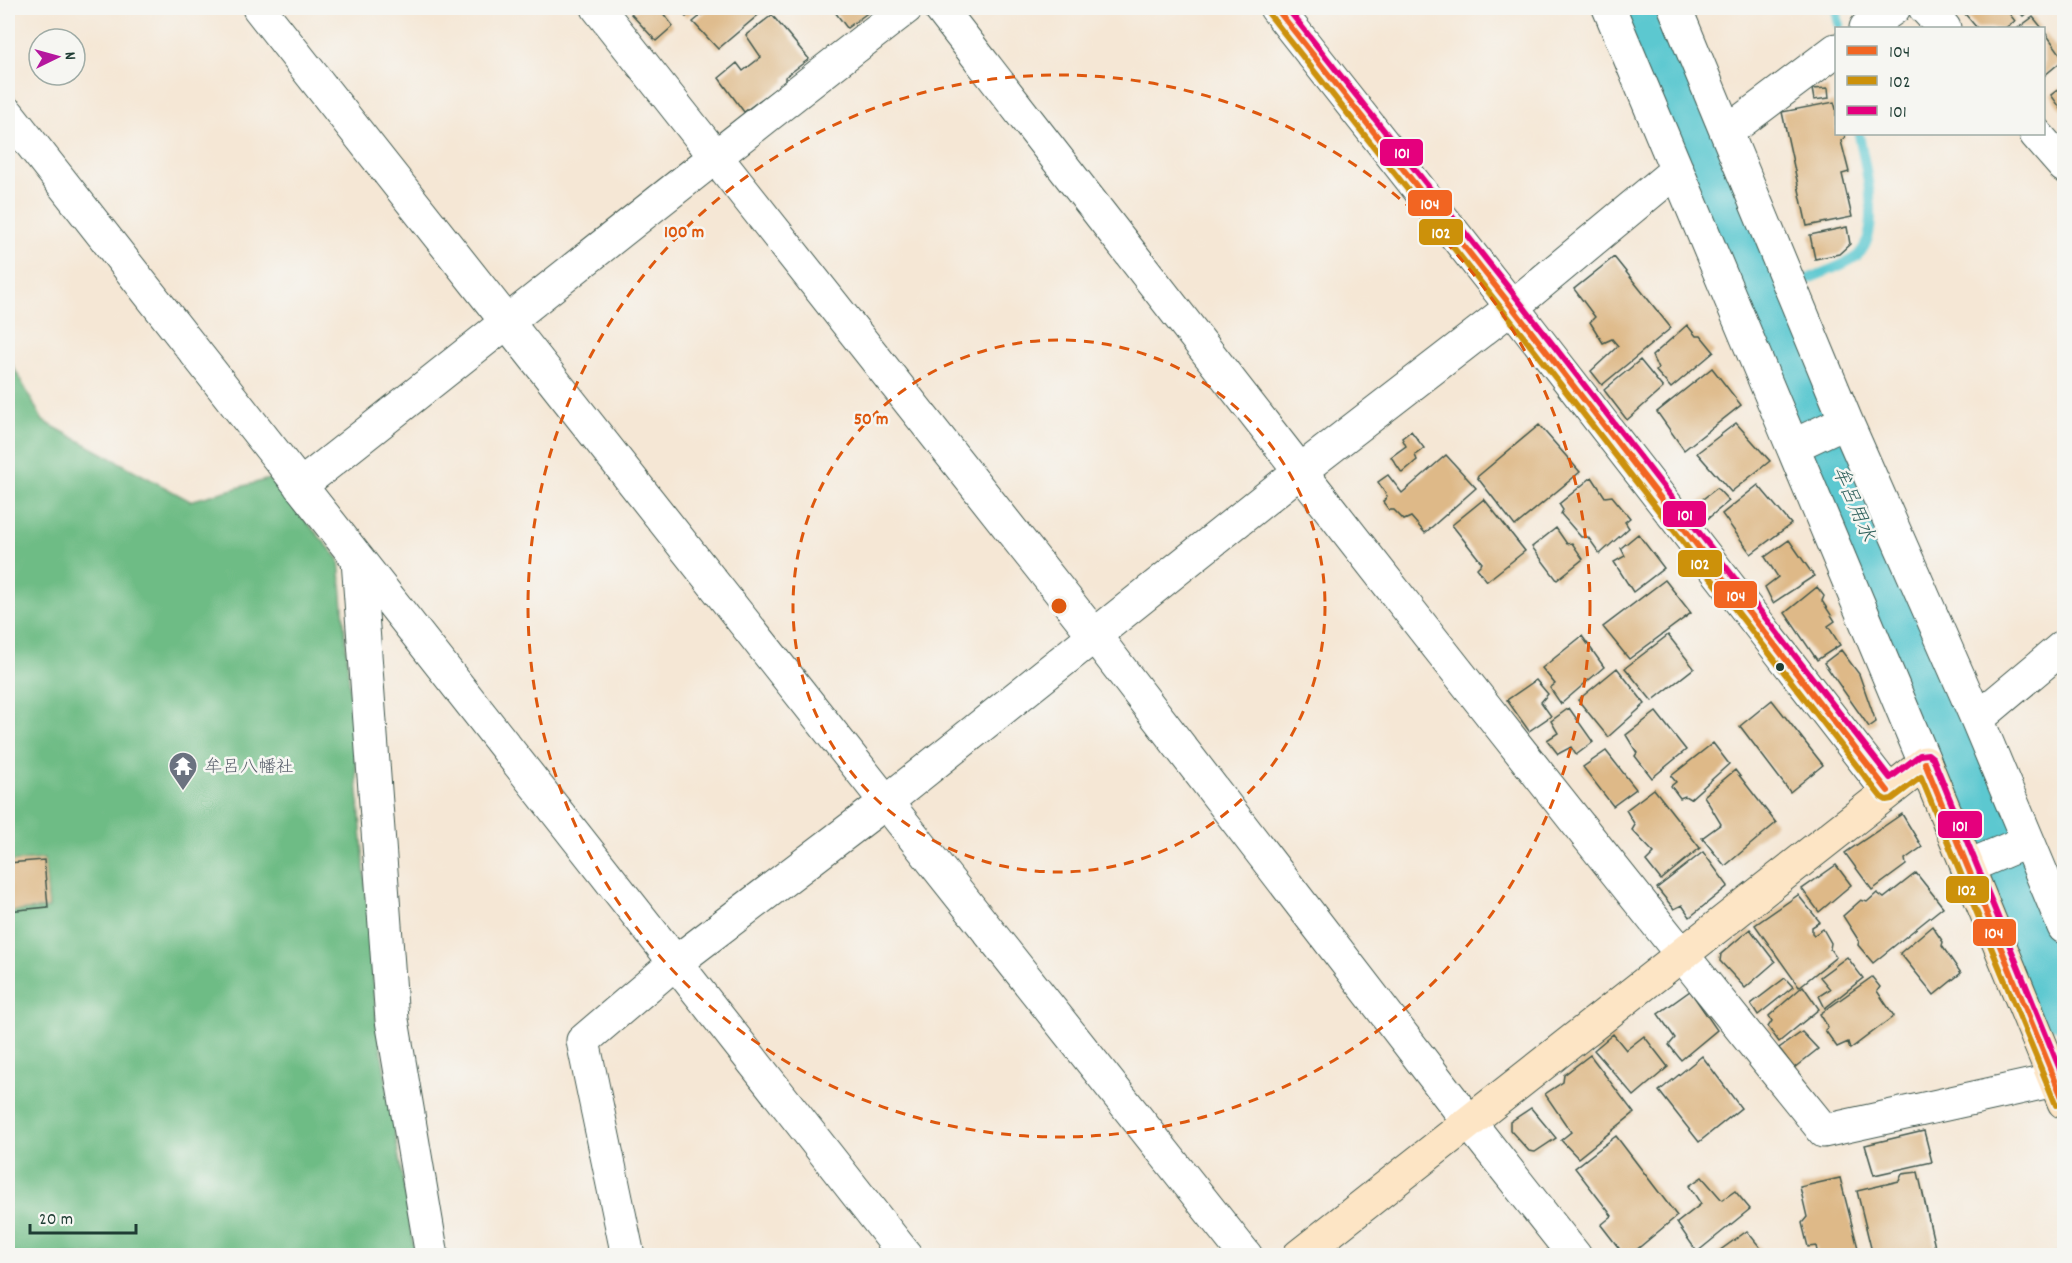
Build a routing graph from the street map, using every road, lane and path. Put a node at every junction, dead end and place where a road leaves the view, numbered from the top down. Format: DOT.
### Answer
graph roads {
  1 [pos="259,8"];
  2 [pos="598,8"];
  3 [pos="906,8"];
  4 [pos="940,8"];
  5 [pos="1276,8"];
  6 [pos="1609,8"];
  7 [pos="1675,8"];
  8 [pos="1894,8"];
  9 [pos="1925,8"];
  10 [pos="1867,27"];
  11 [pos="1943,27"];
  12 [pos="1835,51"];
  13 [pos="8,114"];
  14 [pos="1727,132"];
  15 [pos="2037,135"];
  16 [pos="714,156"];
  17 [pos="2064,166"];
  18 [pos="1677,170"];
  19 [pos="1512,307"];
  20 [pos="509,322"];
  21 [pos="1821,433"];
  22 [pos="1300,471"];
  23 [pos="300,486"];
  24 [pos="358,560"];
  25 [pos="1095,636"];
  26 [pos="2064,646"];
  27 [pos="1977,719"];
  28 [pos="1925,763"];
  29 [pos="1888,791"];
  30 [pos="885,802"];
  31 [pos="2021,844"];
  32 [pos="1975,863"];
  33 [pos="2064,927"];
  34 [pos="1682,956"];
  35 [pos="676,962"];
  36 [pos="2060,1091"];
  37 [pos="1469,1122"];
  38 [pos="432,1256"];
  39 [pos="628,1256"];
  40 [pos="906,1256"];
  41 [pos="1246,1256"];
  42 [pos="1299,1256"];
  43 [pos="1575,1256"];
  1 -- 20 [label="street"];
  2 -- 16 [label="street"];
  3 -- 16 [label="street"];
  4 -- 22 [label="street"];
  5 -- 19 [label="street"];
  6 -- 18 [label="street"];
  7 -- 14 [label="street"];
  8 -- 10 [label="street"];
  9 -- 11 [label="street"];
  12 -- 14 [label="street"];
  13 -- 23 [label="street"];
  14 -- 21 [label="street"];
  15 -- 17 [label="street"];
  16 -- 20 [label="street"];
  16 -- 25 [label="street"];
  18 -- 19 [label="street"];
  18 -- 21 [label="street"];
  19 -- 22 [label="street"];
  19 -- 29 [label="street"];
  20 -- 23 [label="street"];
  20 -- 30 [label="street"];
  21 -- 27 [label="street"];
  21 -- 28 [label="street"];
  22 -- 25 [label="street"];
  22 -- 34 [label="street"];
  23 -- 24 [label="street"];
  24 -- 35 [label="street"];
  24 -- 38 [label="street"];
  25 -- 30 [label="street"];
  25 -- 37 [label="street"];
  26 -- 27 [label="street"];
  27 -- 31 [label="street"];
  28 -- 29 [label="street"];
  28 -- 32 [label="street"];
  29 -- 34 [label="street"];
  30 -- 35 [label="street"];
  30 -- 41 [label="street"];
  31 -- 32 [label="street"];
  31 -- 33 [label="street"];
  32 -- 36 [label="street"];
  34 -- 36 [label="street"];
  34 -- 37 [label="street"];
  35 -- 39 [label="street"];
  35 -- 40 [label="street"];
  37 -- 42 [label="street"];
  37 -- 43 [label="street"];
}
